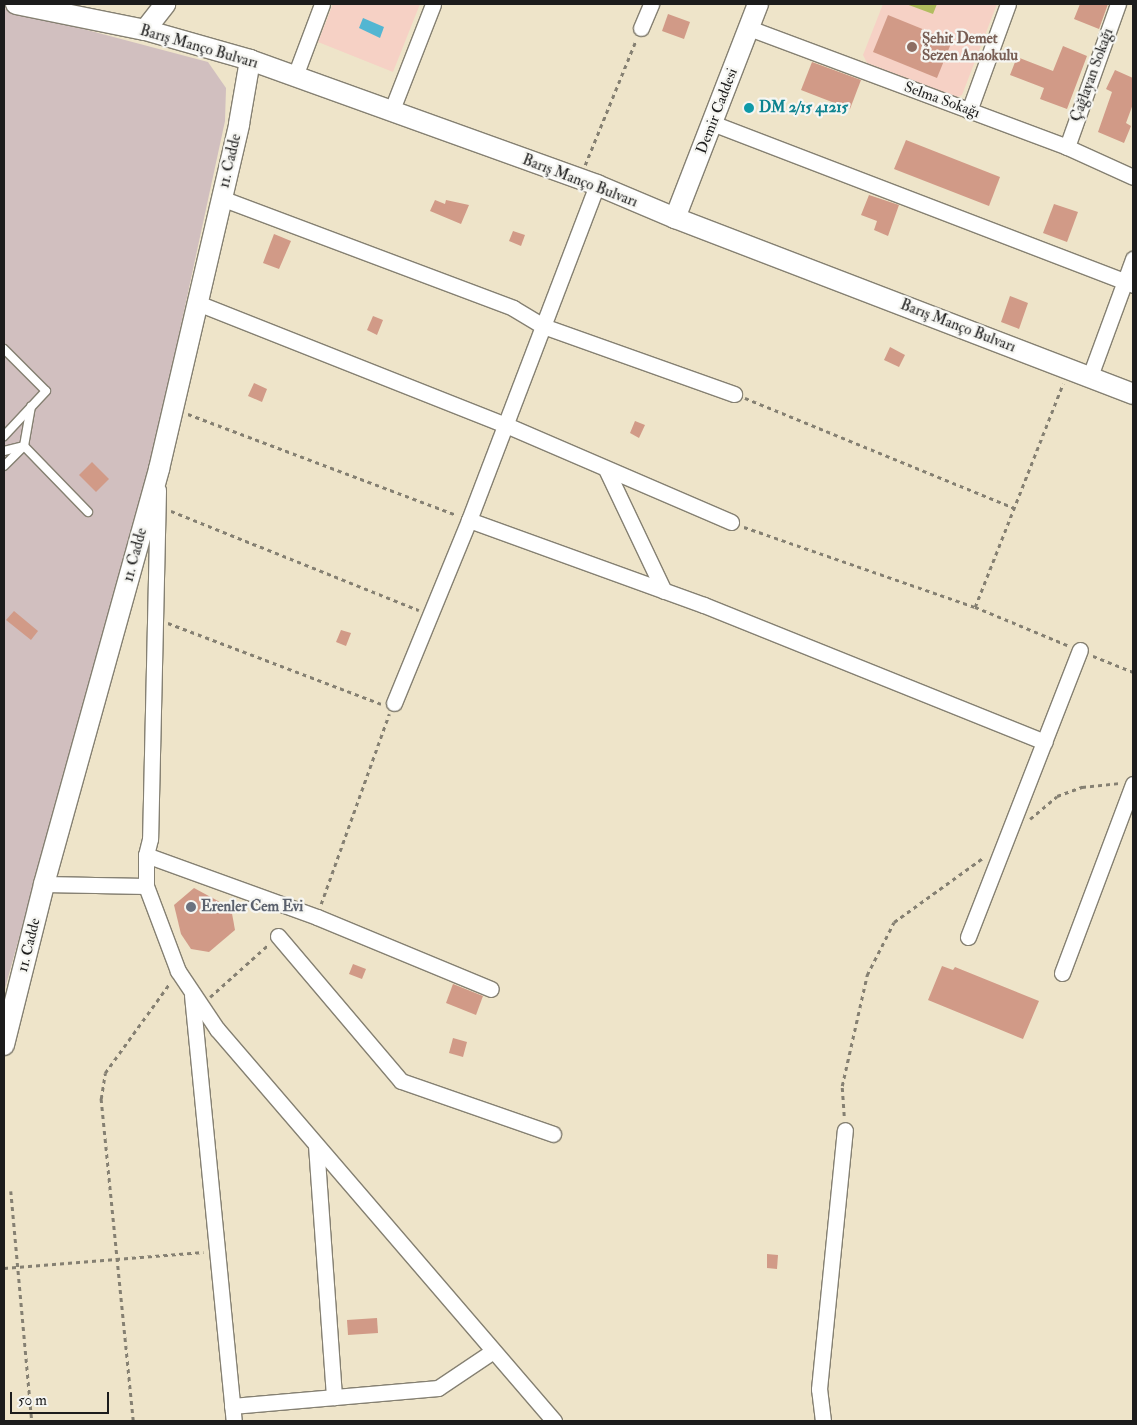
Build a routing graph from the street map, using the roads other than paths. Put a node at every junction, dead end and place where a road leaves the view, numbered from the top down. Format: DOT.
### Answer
graph roads {
  1 [pos="16,4"];
  2 [pos="165,4"];
  3 [pos="322,4"];
  4 [pos="433,4"];
  5 [pos="651,4"];
  6 [pos="758,4"];
  7 [pos="1008,4"];
  8 [pos="1118,4"];
  9 [pos="641,28"];
  10 [pos="749,28"];
  11 [pos="145,30"];
  12 [pos="250,60"];
  13 [pos="294,76"];
  14 [pos="969,110"];
  15 [pos="391,112"];
  16 [pos="712,122"];
  17 [pos="1066,148"];
  18 [pos="1133,177"];
  19 [pos="588,183"];
  20 [pos="221,198"];
  21 [pos="675,218"];
  22 [pos="1133,259"];
  23 [pos="1129,284"];
  24 [pos="196,302"];
  25 [pos="543,326"];
  26 [pos="4,349"];
  27 [pos="1090,376"];
  28 [pos="734,394"];
  29 [pos="1133,394"];
  30 [pos="31,407"];
  31 [pos="506,425"];
  32 [pos="4,436"];
  33 [pos="24,446"];
  34 [pos="4,452"];
  35 [pos="4,466"];
  36 [pos="159,469"];
  37 [pos="606,469"];
  38 [pos="88,512"];
  39 [pos="469,520"];
  40 [pos="730,522"];
  41 [pos="664,590"];
  42 [pos="1080,650"];
  43 [pos="393,705"];
  44 [pos="1044,742"];
  45 [pos="1129,783"];
  46 [pos="146,855"];
  47 [pos="44,884"];
  48 [pos="146,886"];
  49 [pos="278,936"];
  50 [pos="968,937"];
  51 [pos="1062,973"];
  52 [pos="491,989"];
  53 [pos="196,1000"];
  54 [pos="4,1046"];
  55 [pos="845,1130"];
  56 [pos="553,1134"];
  57 [pos="316,1145"];
  58 [pos="493,1350"];
  59 [pos="334,1397"];
  60 [pos="233,1414"];
  61 [pos="554,1421"];
  62 [pos="823,1421"];
  1 -- 11 [label="street, Barış Manço Bulvarı"];
  2 -- 11 [label="street"];
  3 -- 13 [label="street"];
  4 -- 15 [label="street"];
  5 -- 9 [label="street"];
  6 -- 10 [label="street, Demir Caddesi"];
  7 -- 14 [label="street"];
  8 -- 17 [label="street, Çağlayan Sokağı"];
  10 -- 14 [label="street, Selma Sokağı"];
  10 -- 16 [label="street, Demir Caddesi"];
  11 -- 12 [label="street, Barış Manço Bulvarı"];
  12 -- 13 [label="street, Barış Manço Bulvarı"];
  12 -- 20 [label="street, 11. Cadde"];
  13 -- 15 [label="street, Barış Manço Bulvarı"];
  14 -- 17 [label="street, Selma Sokağı"];
  15 -- 19 [label="street, Barış Manço Bulvarı"];
  16 -- 21 [label="street, Demir Caddesi"];
  16 -- 23 [label="street"];
  17 -- 18 [label="street, Selma Sokağı"];
  19 -- 21 [label="street, Barış Manço Bulvarı"];
  19 -- 25 [label="street"];
  20 -- 24 [label="street, 11. Cadde"];
  20 -- 25 [label="street"];
  21 -- 27 [label="street, Barış Manço Bulvarı"];
  22 -- 23 [label="street"];
  23 -- 27 [label="street"];
  24 -- 31 [label="street"];
  24 -- 36 [label="street, 11. Cadde"];
  25 -- 28 [label="street"];
  25 -- 31 [label="street"];
  26 -- 30 [label="lane"];
  27 -- 29 [label="street, Barış Manço Bulvarı"];
  30 -- 32 [label="lane"];
  30 -- 33 [label="lane"];
  31 -- 37 [label="street"];
  31 -- 39 [label="street"];
  33 -- 34 [label="lane"];
  33 -- 35 [label="lane"];
  33 -- 38 [label="lane"];
  36 -- 46 [label="street"];
  36 -- 47 [label="street, 11. Cadde"];
  37 -- 40 [label="street"];
  37 -- 41 [label="street"];
  39 -- 41 [label="street"];
  39 -- 43 [label="street"];
  41 -- 44 [label="street"];
  42 -- 44 [label="street"];
  44 -- 50 [label="street"];
  45 -- 51 [label="street"];
  46 -- 48 [label="street"];
  46 -- 52 [label="street"];
  47 -- 48 [label="street"];
  47 -- 54 [label="street, 11. Cadde"];
  48 -- 53 [label="street"];
  49 -- 56 [label="street"];
  53 -- 57 [label="street"];
  53 -- 60 [label="street"];
  55 -- 62 [label="street"];
  57 -- 58 [label="street"];
  57 -- 59 [label="street"];
  58 -- 59 [label="street"];
  58 -- 61 [label="street"];
  59 -- 60 [label="street"];
}
